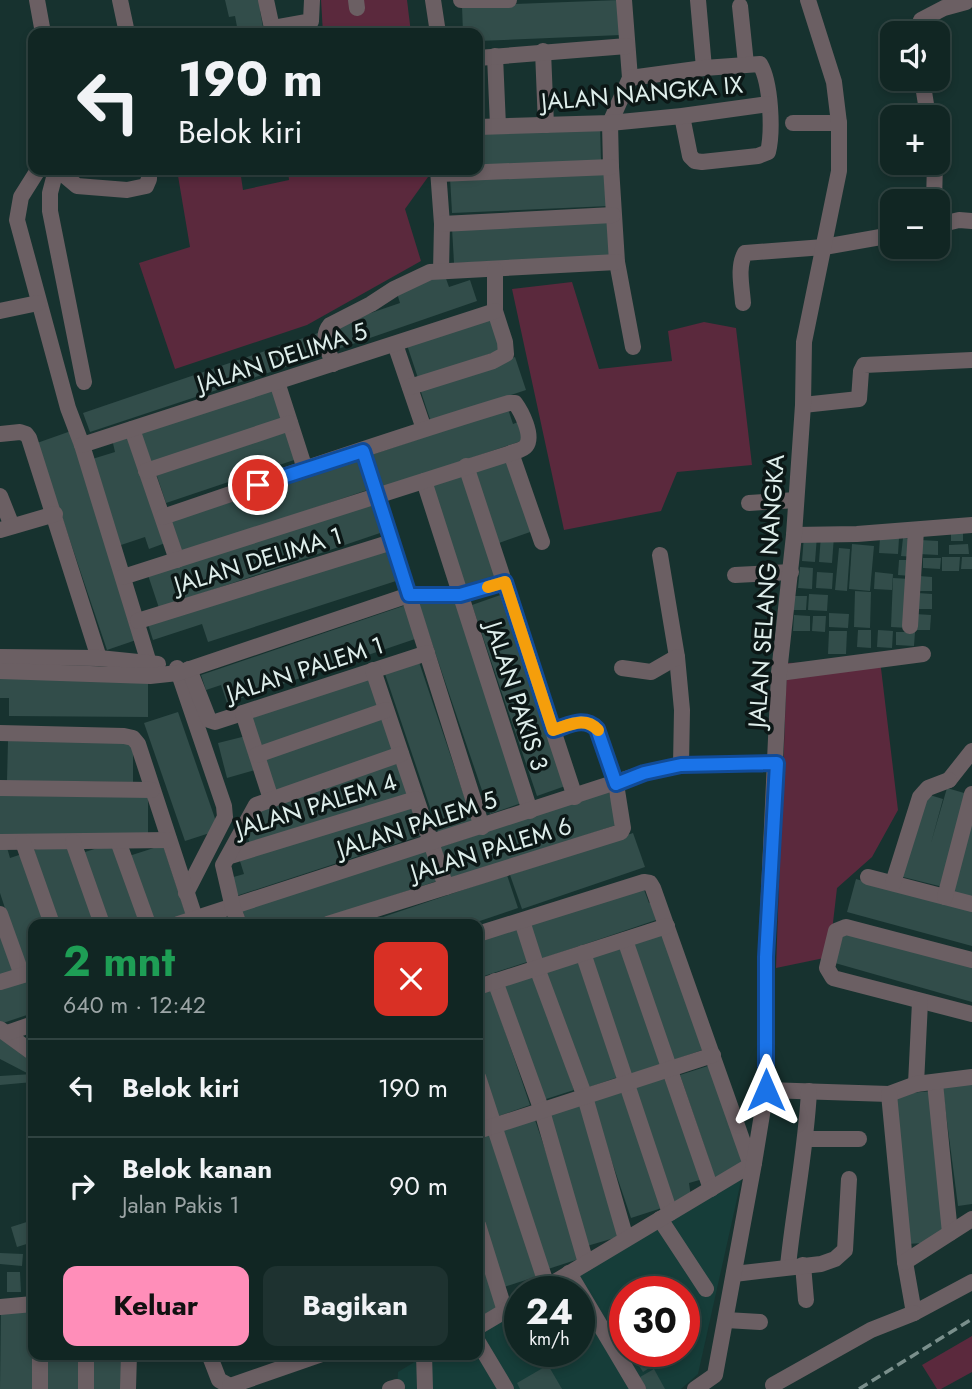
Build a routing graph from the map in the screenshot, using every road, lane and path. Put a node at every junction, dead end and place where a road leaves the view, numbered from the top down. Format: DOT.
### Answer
graph roads {
  1 [pos="37,0"];
  2 [pos="120,0"];
  3 [pos="266,0"];
  4 [pos="312,0"];
  5 [pos="433,0"];
  6 [pos="461,0"];
  7 [pos="509,0"];
  8 [pos="624,0"];
  9 [pos="698,0"];
  10 [pos="808,0"];
  11 [pos="740,6"];
  12 [pos="968,6"];
  13 [pos="920,21"];
  14 [pos="42,28"];
  15 [pos="126,28"];
  16 [pos="271,28"];
  17 [pos="284,28"];
  18 [pos="437,28"];
  19 [pos="627,46"];
  20 [pos="543,51"];
  21 [pos="495,56"];
  22 [pos="483,57"];
  23 [pos="746,64"];
  24 [pos="704,68"];
  25 [pos="630,78"];
  26 [pos="768,104"];
  27 [pos="682,116"];
  28 [pos="610,123"];
  29 [pos="839,123"];
  30 [pos="793,124"];
  31 [pos="546,125"];
  32 [pos="498,126"];
  33 [pos="483,127"];
  34 [pos="611,167"];
  35 [pos="483,171"];
  36 [pos="35,175"];
  37 [pos="56,175"];
  38 [pos="63,175"];
  39 [pos="149,175"];
  40 [pos="438,175"];
  41 [pos="613,215"];
  42 [pos="972,220"];
  43 [pos="950,222"];
  44 [pos="442,224"];
  45 [pos="880,237"];
  46 [pos="824,247"];
  47 [pos="617,262"];
  48 [pos="495,270"];
  49 [pos="442,271"];
  50 [pos="38,303"];
  51 [pos="743,303"];
  52 [pos="0,311"];
  53 [pos="495,311"];
  54 [pos="395,344"];
  55 [pos="633,347"];
  56 [pos="972,359"];
  57 [pos="333,364"];
  58 [pos="84,382"];
  59 [pos="277,382"];
  60 [pos="411,387"];
  61 [pos="803,405"];
  62 [pos="290,423"];
  63 [pos="132,429"];
  64 [pos="425,429"];
  65 [pos="0,434"];
  66 [pos="82,445"];
  67 [pos="363,451"];
  68 [pos="511,453"];
  69 [pos="466,466"];
  70 [pos="305,469"];
  71 [pos="146,471"];
  72 [pos="424,481"];
  73 [pos="377,495"];
  74 [pos="0,496"];
  75 [pos="796,500"];
  76 [pos="749,503"];
  77 [pos="55,514"];
  78 [pos="163,517"];
  79 [pos="972,525"];
  80 [pos="6,528"];
  81 [pos="916,530"];
  82 [pos="794,535"];
  83 [pos="392,542"];
  84 [pos="541,542"];
  85 [pos="660,555"];
  86 [pos="177,560"];
  87 [pos="791,572"];
  88 [pos="735,575"];
  89 [pos="123,577"];
  90 [pos="505,582"];
  91 [pos="409,595"];
  92 [pos="460,595"];
  93 [pos="138,621"];
  94 [pos="910,626"];
  95 [pos="427,653"];
  96 [pos="923,654"];
  97 [pos="0,657"];
  98 [pos="677,657"];
  99 [pos="99,658"];
  100 [pos="149,663"];
  101 [pos="622,668"];
  102 [pos="182,670"];
  103 [pos="373,670"];
  104 [pos="0,671"];
  105 [pos="779,673"];
  106 [pos="386,710"];
  107 [pos="243,713"];
  108 [pos="553,730"];
  109 [pos="0,733"];
  110 [pos="972,751"];
  111 [pos="401,754"];
  112 [pos="257,755"];
  113 [pos="777,763"];
  114 [pos="681,765"];
  115 [pos="949,780"];
  116 [pos="1,783"];
  117 [pos="616,784"];
  118 [pos="972,785"];
  119 [pos="152,790"];
  120 [pos="972,794"];
  121 [pos="575,797"];
  122 [pos="271,799"];
  123 [pos="416,799"];
  124 [pos="530,811"];
  125 [pos="482,827"];
  126 [pos="169,840"];
  127 [pos="118,841"];
  128 [pos="0,842"];
  129 [pos="23,842"];
  130 [pos="73,842"];
  131 [pos="431,844"];
  132 [pos="230,856"];
  133 [pos="868,877"];
  134 [pos="893,883"];
  135 [pos="446,887"];
  136 [pos="186,892"];
  137 [pos="945,897"];
  138 [pos="972,904"];
  139 [pos="233,908"];
  140 [pos="0,914"];
  141 [pos="373,918"];
  142 [pos="50,919"];
  143 [pos="100,919"];
  144 [pos="146,919"];
  145 [pos="195,919"];
  146 [pos="202,919"];
  147 [pos="237,919"];
  148 [pos="523,921"];
  149 [pos="667,926"];
  150 [pos="483,933"];
  151 [pos="625,940"];
  152 [pos="583,953"];
  153 [pos="972,960"];
  154 [pos="537,968"];
  155 [pos="28,974"];
  156 [pos="495,981"];
  157 [pos="0,982"];
  158 [pos="483,985"];
  159 [pos="920,1002"];
  160 [pos="972,1014"];
  161 [pos="28,1025"];
  162 [pos="4,1031"];
  163 [pos="28,1049"];
  164 [pos="713,1055"];
  165 [pos="669,1069"];
  166 [pos="972,1077"];
  167 [pos="626,1083"];
  168 [pos="935,1083"];
  169 [pos="916,1084"];
  170 [pos="766,1090"];
  171 [pos="809,1091"];
  172 [pos="483,1092"];
  173 [pos="889,1094"];
  174 [pos="585,1097"];
  175 [pos="542,1111"];
  176 [pos="494,1126"];
  177 [pos="483,1129"];
  178 [pos="806,1139"];
  179 [pos="859,1139"];
  180 [pos="753,1164"];
  181 [pos="849,1179"];
  182 [pos="711,1189"];
  183 [pos="665,1216"];
  184 [pos="972,1219"];
  185 [pos="950,1233"];
  186 [pos="626,1239"];
  187 [pos="483,1241"];
  188 [pos="905,1262"];
  189 [pos="586,1263"];
  190 [pos="796,1265"];
  191 [pos="569,1273"];
  192 [pos="734,1274"];
  193 [pos="538,1276"];
  194 [pos="564,1276"];
  195 [pos="972,1282"];
  196 [pos="706,1289"];
  197 [pos="806,1300"];
  198 [pos="28,1302"];
  199 [pos="0,1305"];
  200 [pos="504,1308"];
  201 [pos="504,1312"];
  202 [pos="914,1313"];
  203 [pos="726,1320"];
  204 [pos="760,1322"];
  205 [pos="483,1324"];
  206 [pos="483,1350"];
  207 [pos="40,1360"];
  208 [pos="86,1360"];
  209 [pos="130,1360"];
  210 [pos="211,1360"];
  211 [pos="306,1360"];
  212 [pos="427,1360"];
  213 [pos="773,1385"];
  214 [pos="229,1388"];
  215 [pos="40,1389"];
  216 [pos="86,1389"];
  217 [pos="128,1389"];
  218 [pos="425,1389"];
  219 [pos="506,1389"];
  220 [pos="638,1389"];
  221 [pos="695,1389"];
  1 -- 14 [label="street"];
  2 -- 15 [label="street"];
  3 -- 16 [label="street"];
  4 -- 17 [label="street"];
  5 -- 18 [label="street"];
  6 -- 7 [label="street"];
  8 -- 19 [label="street"];
  9 -- 24 [label="street"];
  10 -- 29 [label="street, JALAN SELANG NANGKA"];
  11 -- 23 [label="street"];
  12 -- 13 [label="street"];
  19 -- 20 [label="street"];
  19 -- 25 [label="street"];
  20 -- 21 [label="street"];
  20 -- 31 [label="street"];
  21 -- 22 [label="street"];
  21 -- 32 [label="street"];
  23 -- 24 [label="street"];
  23 -- 26 [label="street"];
  24 -- 25 [label="street"];
  25 -- 28 [label="street"];
  26 -- 27 [label="street, JALAN NANGKA IX"];
  26 -- 27 [label="street"];
  27 -- 28 [label="street, JALAN NANGKA IX"];
  28 -- 31 [label="street, JALAN NANGKA IX"];
  28 -- 34 [label="street"];
  29 -- 30 [label="street"];
  29 -- 46 [label="street, JALAN SELANG NANGKA"];
  31 -- 32 [label="street, JALAN NANGKA IX"];
  32 -- 33 [label="street, JALAN NANGKA IX"];
  34 -- 35 [label="street"];
  34 -- 41 [label="street"];
  36 -- 50 [label="street"];
  37 -- 58 [label="street"];
  38 -- 39 [label="street"];
  40 -- 44 [label="street"];
  41 -- 44 [label="street"];
  41 -- 47 [label="street"];
  42 -- 43 [label="street"];
  44 -- 49 [label="street"];
  45 -- 46 [label="street"];
  46 -- 51 [label="street"];
  46 -- 61 [label="street, JALAN SELANG NANGKA"];
  47 -- 48 [label="street"];
  47 -- 55 [label="street"];
  48 -- 49 [label="street"];
  48 -- 53 [label="street"];
  49 -- 57 [label="street"];
  50 -- 52 [label="street"];
  50 -- 66 [label="street"];
  53 -- 54 [label="street, JALAN DELIMA 5"];
  53 -- 60 [label="street"];
  54 -- 57 [label="street, JALAN DELIMA 5"];
  54 -- 60 [label="street"];
  56 -- 61 [label="street"];
  57 -- 59 [label="street, JALAN DELIMA 5"];
  59 -- 62 [label="street"];
  59 -- 63 [label="street, JALAN DELIMA 5"];
  60 -- 64 [label="street"];
  61 -- 75 [label="street, JALAN SELANG NANGKA"];
  62 -- 70 [label="street"];
  62 -- 71 [label="street"];
  63 -- 66 [label="street, JALAN DELIMA 5"];
  63 -- 71 [label="street"];
  64 -- 67 [label="street"];
  64 -- 68 [label="street"];
  65 -- 77 [label="street"];
  66 -- 89 [label="street"];
  67 -- 70 [label="street"];
  67 -- 73 [label="street"];
  68 -- 69 [label="street"];
  68 -- 84 [label="street"];
  69 -- 72 [label="street"];
  69 -- 90 [label="street"];
  70 -- 78 [label="street"];
  71 -- 78 [label="street"];
  72 -- 73 [label="street"];
  72 -- 92 [label="street, JALAN PAKIS 3"];
  73 -- 83 [label="street"];
  73 -- 86 [label="street"];
  74 -- 80 [label="street"];
  75 -- 76 [label="street"];
  75 -- 82 [label="street, JALAN SELANG NANGKA"];
  77 -- 80 [label="street"];
  77 -- 99 [label="street"];
  78 -- 86 [label="street"];
  79 -- 81 [label="street"];
  81 -- 82 [label="street"];
  81 -- 94 [label="street"];
  82 -- 87 [label="street, JALAN SELANG NANGKA"];
  83 -- 91 [label="street"];
  83 -- 93 [label="street, JALAN DELIMA 1"];
  85 -- 98 [label="street"];
  86 -- 89 [label="street"];
  87 -- 88 [label="street"];
  87 -- 105 [label="street, JALAN SELANG NANGKA"];
  89 -- 93 [label="street"];
  90 -- 92 [label="street"];
  90 -- 108 [label="street"];
  91 -- 92 [label="street"];
  91 -- 95 [label="street"];
  91 -- 102 [label="street"];
  92 -- 124 [label="street, JALAN PAKIS 3"];
  93 -- 100 [label="street"];
  95 -- 103 [label="street, JALAN PALEM 1"];
  95 -- 125 [label="street"];
  96 -- 105 [label="street"];
  97 -- 99 [label="street"];
  98 -- 101 [label="street"];
  98 -- 114 [label="street"];
  99 -- 100 [label="street"];
  100 -- 102 [label="street"];
  102 -- 104 [label="street"];
  102 -- 107 [label="street, JALAN PALEM 1"];
  102 -- 136 [label="street"];
  103 -- 106 [label="street"];
  103 -- 107 [label="street, JALAN PALEM 1"];
  105 -- 113 [label="street, JALAN SELANG NANGKA"];
  106 -- 111 [label="street"];
  106 -- 112 [label="street"];
  107 -- 112 [label="street"];
  108 -- 117 [label="street"];
  108 -- 121 [label="street"];
  109 -- 119 [label="street"];
  110 -- 115 [label="street"];
  111 -- 122 [label="street"];
  111 -- 123 [label="street"];
  112 -- 122 [label="street"];
  113 -- 114 [label="street, JALAN PALEM 5"];
  113 -- 170 [label="street, JALAN SELANG NANGKA"];
  114 -- 117 [label="street, JALAN PALEM 5"];
  115 -- 118 [label="street"];
  115 -- 134 [label="street"];
  116 -- 119 [label="street"];
  117 -- 121 [label="street, JALAN PALEM 5"];
  117 -- 135 [label="street, JALAN PALEM 6"];
  119 -- 126 [label="street"];
  120 -- 137 [label="street"];
  121 -- 124 [label="street, JALAN PALEM 5"];
  122 -- 132 [label="street"];
  123 -- 131 [label="street"];
  123 -- 132 [label="street, JALAN PALEM 4"];
  124 -- 125 [label="street, JALAN PALEM 5"];
  125 -- 131 [label="street, JALAN PALEM 5"];
  126 -- 127 [label="street"];
  126 -- 136 [label="street"];
  127 -- 130 [label="street"];
  127 -- 144 [label="street"];
  128 -- 129 [label="street"];
  129 -- 130 [label="street"];
  129 -- 142 [label="street"];
  130 -- 143 [label="street"];
  131 -- 135 [label="street"];
  131 -- 139 [label="street, JALAN PALEM 5"];
  132 -- 139 [label="street"];
  133 -- 134 [label="street"];
  134 -- 137 [label="street"];
  135 -- 141 [label="street, JALAN PALEM 6"];
  136 -- 145 [label="street"];
  137 -- 138 [label="street"];
  139 -- 146 [label="street, JALAN PALEM 5"];
  139 -- 147 [label="street"];
  140 -- 155 [label="street"];
  148 -- 149 [label="street"];
  148 -- 150 [label="street"];
  148 -- 154 [label="street"];
  149 -- 151 [label="street"];
  149 -- 164 [label="street"];
  151 -- 152 [label="street"];
  151 -- 165 [label="street"];
  152 -- 154 [label="street"];
  152 -- 167 [label="street"];
  153 -- 159 [label="street"];
  154 -- 156 [label="street"];
  154 -- 174 [label="street"];
  155 -- 157 [label="street"];
  156 -- 158 [label="street"];
  156 -- 175 [label="street"];
  159 -- 160 [label="street"];
  159 -- 169 [label="street"];
  161 -- 162 [label="street"];
  162 -- 163 [label="street"];
  164 -- 165 [label="street"];
  164 -- 180 [label="street"];
  165 -- 167 [label="street"];
  165 -- 182 [label="street"];
  166 -- 168 [label="street"];
  167 -- 174 [label="street"];
  167 -- 183 [label="street"];
  168 -- 169 [label="street"];
  168 -- 185 [label="street"];
  169 -- 173 [label="street"];
  170 -- 171 [label="street"];
  170 -- 180 [label="street, JALAN SELANG NANGKA"];
  171 -- 173 [label="street"];
  171 -- 178 [label="street"];
  172 -- 176 [label="street"];
  173 -- 188 [label="street"];
  174 -- 175 [label="street"];
  174 -- 186 [label="street"];
  175 -- 176 [label="street"];
  175 -- 189 [label="street"];
  176 -- 177 [label="street"];
  176 -- 193 [label="street"];
  178 -- 179 [label="street"];
  178 -- 190 [label="street"];
  180 -- 182 [label="street"];
  180 -- 192 [label="street, JALAN SELANG NANGKA"];
  181 -- 190 [label="street"];
  182 -- 183 [label="street"];
  183 -- 186 [label="street"];
  183 -- 196 [label="street"];
  184 -- 185 [label="street"];
  185 -- 188 [label="street"];
  186 -- 189 [label="street"];
  187 -- 200 [label="street"];
  188 -- 202 [label="street"];
  189 -- 191 [label="street"];
  190 -- 192 [label="street"];
  190 -- 197 [label="street"];
  191 -- 194 [label="street"];
  191 -- 220 [label="street"];
  192 -- 203 [label="street, JALAN SELANG NANGKA"];
  195 -- 202 [label="street"];
  198 -- 199 [label="street"];
  201 -- 205 [label="street"];
  202 -- 213 [label="street"];
  203 -- 204 [label="street"];
  203 -- 221 [label="street, JALAN SELANG NANGKA"];
  206 -- 219 [label="street"];
  207 -- 215 [label="street"];
  208 -- 216 [label="street"];
  209 -- 217 [label="street"];
  210 -- 214 [label="street"];
  211 -- 214 [label="street"];
  212 -- 218 [label="street"];
}
